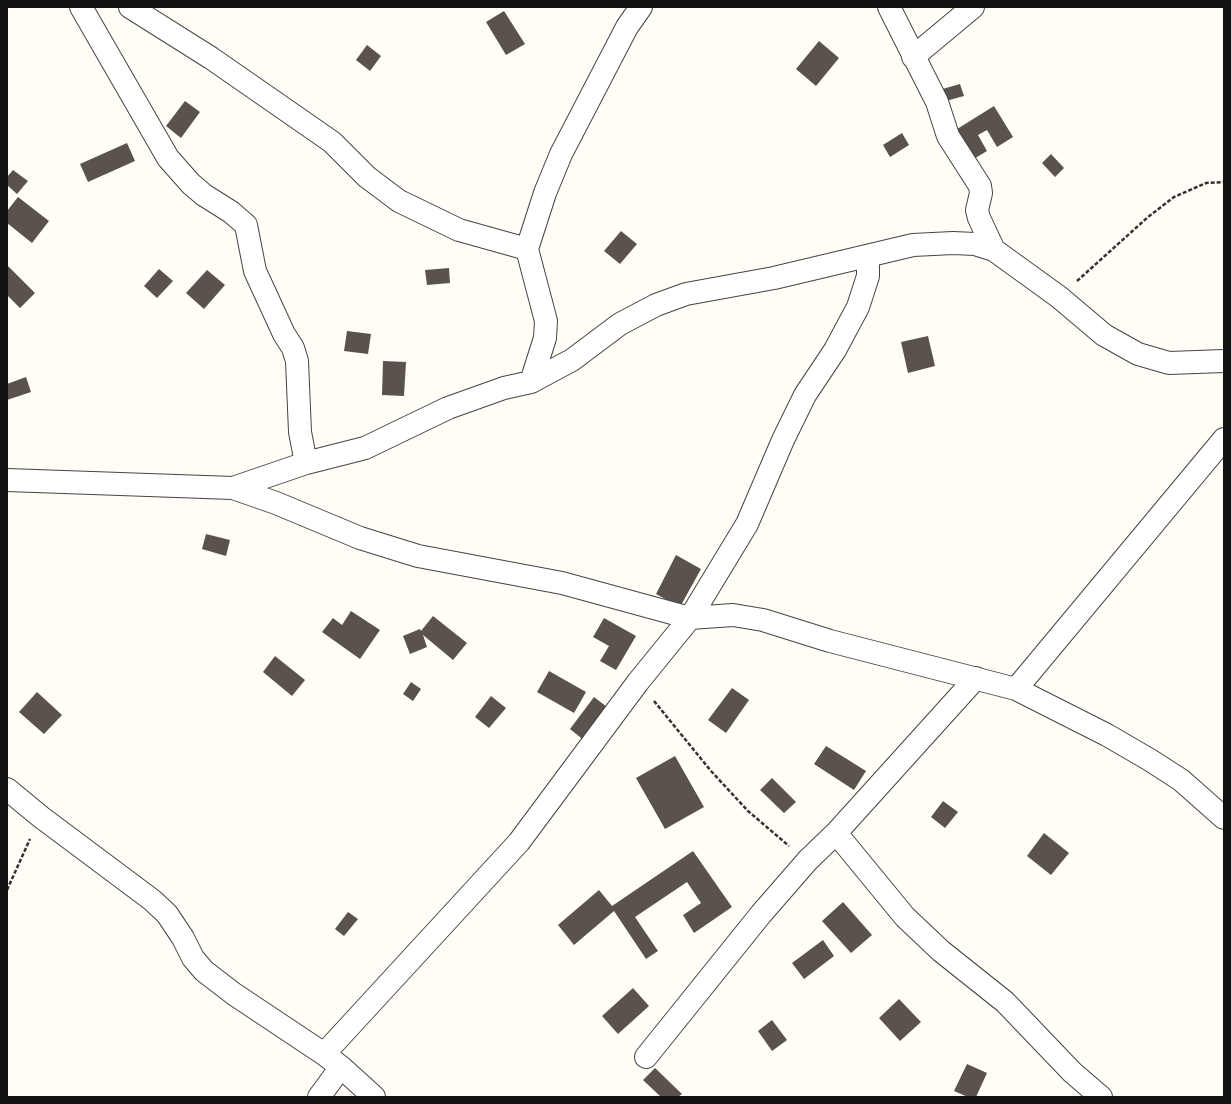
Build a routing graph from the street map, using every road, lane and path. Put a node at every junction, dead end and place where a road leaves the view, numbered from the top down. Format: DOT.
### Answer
graph roads {
  1 [pos="81,7"];
  2 [pos="641,7"];
  3 [pos="889,7"];
  4 [pos="973,7"];
  5 [pos="140,9"];
  6 [pos="913,57"];
  7 [pos="1224,182"];
  8 [pos="527,249"];
  9 [pos="994,250"];
  10 [pos="868,256"];
  11 [pos="1058,297"];
  12 [pos="1224,361"];
  13 [pos="531,382"];
  14 [pos="1224,439"];
  15 [pos="306,464"];
  16 [pos="7,480"];
  17 [pos="233,488"];
  18 [pos="690,618"];
  19 [pos="976,678"];
  20 [pos="638,682"];
  21 [pos="1016,689"];
  22 [pos="7,789"];
  23 [pos="41,817"];
  24 [pos="1224,818"];
  25 [pos="836,833"];
  26 [pos="808,860"];
  27 [pos="7,890"];
  28 [pos="324,1054"];
  29 [pos="646,1057"];
  30 [pos="342,1067"];
  31 [pos="319,1097"];
  32 [pos="374,1097"];
  33 [pos="1101,1097"];
  1 -- 15 [label="street"];
  2 -- 8 [label="street"];
  3 -- 6 [label="street"];
  4 -- 6 [label="street"];
  5 -- 8 [label="street"];
  6 -- 9 [label="street"];
  7 -- 11 [label="path"];
  8 -- 13 [label="street"];
  9 -- 10 [label="street"];
  9 -- 11 [label="street"];
  10 -- 13 [label="street"];
  10 -- 18 [label="street"];
  11 -- 12 [label="street"];
  13 -- 15 [label="street"];
  14 -- 21 [label="street"];
  15 -- 17 [label="street"];
  16 -- 17 [label="street"];
  17 -- 18 [label="street"];
  18 -- 19 [label="street"];
  18 -- 20 [label="street"];
  19 -- 21 [label="street"];
  19 -- 25 [label="street"];
  20 -- 26 [label="path"];
  20 -- 28 [label="street"];
  21 -- 24 [label="street"];
  22 -- 23 [label="street"];
  23 -- 27 [label="path"];
  23 -- 28 [label="street"];
  25 -- 26 [label="street"];
  25 -- 33 [label="street"];
  26 -- 29 [label="street"];
  28 -- 30 [label="street"];
  30 -- 31 [label="street"];
  30 -- 32 [label="street"];
}
